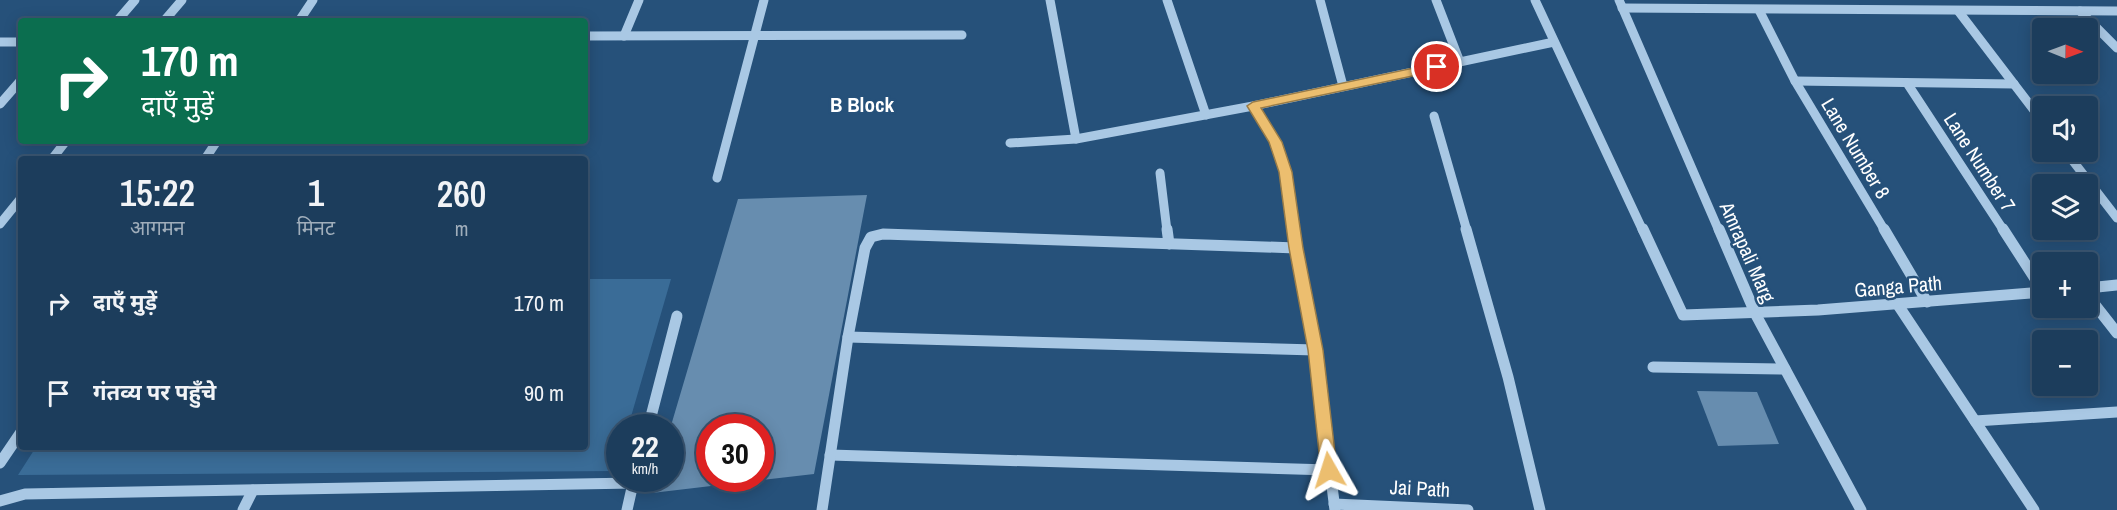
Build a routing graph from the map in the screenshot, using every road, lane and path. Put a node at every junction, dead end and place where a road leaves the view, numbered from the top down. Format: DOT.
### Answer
graph roads {
  1 [pos="135,0"];
  2 [pos="182,0"];
  3 [pos="313,0"];
  4 [pos="639,0"];
  5 [pos="764,0"];
  6 [pos="1050,0"];
  7 [pos="1167,0"];
  8 [pos="1320,0"];
  9 [pos="1436,0"];
  10 [pos="1535,0"];
  11 [pos="1620,4"];
  12 [pos="1759,10"];
  13 [pos="2080,11"];
  14 [pos="2117,11"];
  15 [pos="1959,12"];
  16 [pos="120,18"];
  17 [pos="167,18"];
  18 [pos="300,18"];
  19 [pos="962,34"];
  20 [pos="588,36"];
  21 [pos="624,36"];
  22 [pos="754,36"];
  23 [pos="0,42"];
  24 [pos="18,42"];
  25 [pos="1554,42"];
  26 [pos="2117,48"];
  27 [pos="1460,63"];
  28 [pos="1795,81"];
  29 [pos="18,83"];
  30 [pos="1907,83"];
  31 [pos="2014,84"];
  32 [pos="1343,86"];
  33 [pos="0,104"];
  34 [pos="1253,106"];
  35 [pos="2032,108"];
  36 [pos="1206,115"];
  37 [pos="1434,116"];
  38 [pos="1076,139"];
  39 [pos="1010,143"];
  40 [pos="64,144"];
  41 [pos="54,156"];
  42 [pos="2074,162"];
  43 [pos="1160,173"];
  44 [pos="717,177"];
  45 [pos="2117,201"];
  46 [pos="18,202"];
  47 [pos="2105,203"];
  48 [pos="2117,218"];
  49 [pos="0,224"];
  50 [pos="1169,244"];
  51 [pos="1296,248"];
  52 [pos="2032,274"];
  53 [pos="2117,285"];
  54 [pos="2098,287"];
  55 [pos="2032,292"];
  56 [pos="1926,302"];
  57 [pos="1898,306"];
  58 [pos="2098,309"];
  59 [pos="1756,315"];
  60 [pos="677,316"];
  61 [pos="2117,333"];
  62 [pos="848,337"];
  63 [pos="1315,350"];
  64 [pos="1653,366"];
  65 [pos="1785,369"];
  66 [pos="2117,412"];
  67 [pos="652,414"];
  68 [pos="1975,421"];
  69 [pos="18,436"];
  70 [pos="830,455"];
  71 [pos="0,463"];
  72 [pos="1329,470"];
  73 [pos="606,482"];
  74 [pos="253,490"];
  75 [pos="631,492"];
  76 [pos="0,501"];
  77 [pos="1335,507"];
  78 [pos="243,510"];
  79 [pos="627,510"];
  80 [pos="822,510"];
  81 [pos="1468,510"];
  82 [pos="1540,510"];
  83 [pos="1861,510"];
  84 [pos="2034,510"];
  1 -- 16 [label="street"];
  2 -- 17 [label="street"];
  3 -- 18 [label="street"];
  4 -- 21 [label="street"];
  5 -- 22 [label="street"];
  6 -- 38 [label="street"];
  7 -- 36 [label="street"];
  8 -- 32 [label="street"];
  9 -- 27 [label="street"];
  10 -- 25 [label="street"];
  11 -- 12 [label="street"];
  11 -- 59 [label="street, Amrapali Marg"];
  12 -- 15 [label="street"];
  12 -- 28 [label="street, Lane Number 8"];
  13 -- 14 [label="street"];
  13 -- 15 [label="street"];
  13 -- 26 [label="street"];
  15 -- 31 [label="street"];
  19 -- 22 [label="street"];
  20 -- 21 [label="street"];
  21 -- 22 [label="street"];
  22 -- 44 [label="street"];
  23 -- 24 [label="street"];
  25 -- 27 [label="street"];
  25 -- 59 [label="street, Ganga Path"];
  27 -- 32 [label="street"];
  28 -- 30 [label="street"];
  28 -- 56 [label="street, Lane Number 8"];
  29 -- 33 [label="street"];
  30 -- 31 [label="street"];
  30 -- 52 [label="street, Lane Number 7"];
  31 -- 35 [label="street"];
  32 -- 34 [label="street"];
  34 -- 36 [label="street"];
  34 -- 51 [label="street"];
  36 -- 38 [label="street"];
  37 -- 82 [label="street"];
  38 -- 39 [label="street"];
  40 -- 41 [label="street"];
  42 -- 47 [label="street"];
  43 -- 50 [label="street"];
  45 -- 47 [label="street"];
  46 -- 49 [label="street"];
  47 -- 48 [label="street"];
  50 -- 51 [label="street"];
  50 -- 62 [label="street"];
  51 -- 63 [label="street"];
  53 -- 54 [label="street"];
  55 -- 56 [label="street, Ganga Path"];
  56 -- 57 [label="street, Ganga Path"];
  57 -- 59 [label="street, Ganga Path"];
  57 -- 68 [label="street"];
  58 -- 61 [label="street"];
  59 -- 65 [label="street, Amrapali Marg"];
  60 -- 67 [label="street"];
  62 -- 63 [label="street"];
  62 -- 70 [label="street"];
  63 -- 72 [label="street"];
  64 -- 65 [label="street"];
  65 -- 83 [label="street, Amrapali Marg"];
  66 -- 68 [label="street"];
  68 -- 84 [label="street"];
  69 -- 71 [label="street"];
  70 -- 72 [label="street"];
  70 -- 80 [label="street"];
  72 -- 77 [label="street"];
  73 -- 74 [label="street"];
  74 -- 76 [label="street"];
  74 -- 78 [label="street"];
  75 -- 79 [label="street"];
  77 -- 81 [label="street, Jai Path"];
}
